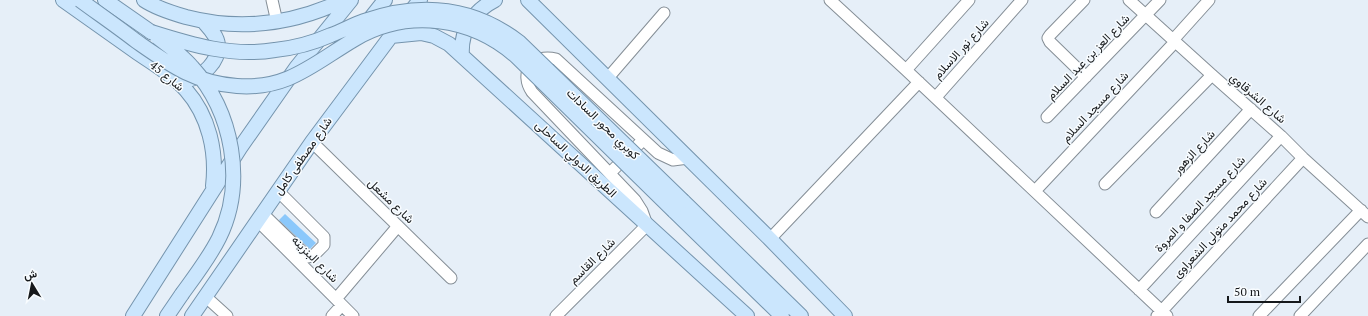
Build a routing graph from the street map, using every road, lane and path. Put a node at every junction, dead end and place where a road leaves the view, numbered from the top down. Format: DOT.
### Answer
graph roads {
  1 [pos="63,0"];
  2 [pos="80,0"];
  3 [pos="105,0"];
  4 [pos="144,0"];
  5 [pos="344,0"];
  6 [pos="351,0"];
  7 [pos="385,0"];
  8 [pos="420,0"];
  9 [pos="495,0"];
  10 [pos="528,0"];
  11 [pos="830,0"];
  12 [pos="969,0"];
  13 [pos="1022,0"];
  14 [pos="1084,0"];
  15 [pos="1130,0"];
  16 [pos="1160,0"];
  17 [pos="1208,0"];
  18 [pos="274,1"];
  19 [pos="664,13"];
  20 [pos="1146,15"];
  21 [pos="203,21"];
  22 [pos="277,22"];
  23 [pos="151,32"];
  24 [pos="391,36"];
  25 [pos="355,39"];
  26 [pos="1174,41"];
  27 [pos="462,56"];
  28 [pos="906,70"];
  29 [pos="1212,75"];
  30 [pos="1086,77"];
  31 [pos="578,79"];
  32 [pos="607,79"];
  33 [pos="178,82"];
  34 [pos="919,82"];
  35 [pos="936,97"];
  36 [pos="550,110"];
  37 [pos="1251,110"];
  38 [pos="615,113"];
  39 [pos="1048,116"];
  40 [pos="1281,136"];
  41 [pos="643,140"];
  42 [pos="312,142"];
  43 [pos="584,146"];
  44 [pos="688,158"];
  45 [pos="1303,158"];
  46 [pos="610,173"];
  47 [pos="1105,184"];
  48 [pos="213,189"];
  49 [pos="278,191"];
  50 [pos="1034,191"];
  51 [pos="679,206"];
  52 [pos="1156,212"];
  53 [pos="1366,215"];
  54 [pos="260,218"];
  55 [pos="647,225"];
  56 [pos="398,226"];
  57 [pos="770,239"];
  58 [pos="1368,244"];
  59 [pos="451,278"];
  60 [pos="1139,290"];
  61 [pos="206,297"];
  62 [pos="339,302"];
  63 [pos="1162,314"];
  64 [pos="133,316"];
  65 [pos="167,316"];
  66 [pos="192,316"];
  67 [pos="227,316"];
  68 [pos="332,316"];
  69 [pos="352,316"];
  70 [pos="556,316"];
  71 [pos="747,316"];
  72 [pos="782,316"];
  73 [pos="801,316"];
  74 [pos="845,316"];
  75 [pos="1259,316"];
  76 [pos="1300,316"];
  1 -- 33 [label="main road, شارع 45"];
  2 -- 25 [label="main road, كوبري محور السادات, bridge"];
  3 -- 23 [label="main road, كوبري محور السادات"];
  4 -- 21 [label="main road"];
  5 -- 22 [label="main road"];
  6 -- 48 [label="main road"];
  7 -- 25 [label="main road, كوبري محور السادات, bridge"];
  8 -- 24 [label="main road, شارع مصطفى كامل"];
  9 -- 27 [label="main road"];
  10 -- 32 [label="main road"];
  11 -- 28 [label="street"];
  12 -- 28 [label="street"];
  13 -- 35 [label="street, شارع نور الاسلام"];
  14 -- 30 [label="street"];
  15 -- 20 [label="street, شارع الشرقاوي"];
  16 -- 20 [label="street, شارع العز بن عبد السلام"];
  17 -- 26 [label="street, شارع مسجد السلام"];
  18 -- 22 [label="street"];
  19 -- 32 [label="street"];
  20 -- 26 [label="street, شارع الشرقاوي"];
  20 -- 30 [label="street, شارع العز بن عبد السلام"];
  21 -- 22 [label="main road"];
  21 -- 33 [label="main road"];
  23 -- 51 [label="main road, كوبري محور السادات, bridge"];
  23 -- 65 [label="main road, كوبري محور السادات, bridge"];
  24 -- 27 [label="main road, الطريق الدولي الساحلى"];
  24 -- 42 [label="main road, شارع مصطفى كامل"];
  25 -- 51 [label="main road, كوبري محور السادات, bridge"];
  26 -- 29 [label="street, شارع الشرقاوي"];
  26 -- 50 [label="street, شارع مسجد السلام"];
  27 -- 55 [label="main road, الطريق الدولي الساحلى"];
  28 -- 34 [label="street"];
  29 -- 37 [label="street, شارع الشرقاوي"];
  29 -- 47 [label="street"];
  30 -- 39 [label="street, شارع العز بن عبد السلام"];
  31 -- 36 [label="street"];
  31 -- 36 [label="street"];
  31 -- 38 [label="street"];
  32 -- 44 [label="main road"];
  33 -- 48 [label="main road, شارع 45"];
  34 -- 35 [label="street"];
  34 -- 57 [label="street"];
  35 -- 50 [label="street"];
  36 -- 43 [label="street"];
  37 -- 40 [label="street, شارع الشرقاوي"];
  37 -- 52 [label="street, شارع الزهور"];
  38 -- 41 [label="street"];
  38 -- 43 [label="street"];
  40 -- 45 [label="street, شارع الشرقاوي"];
  40 -- 60 [label="street, شارع مسجد الصفا و المروة"];
  41 -- 44 [label="street"];
  41 -- 46 [label="street"];
  42 -- 49 [label="main road, شارع مصطفى كامل"];
  42 -- 56 [label="street, شارع مشعل"];
  43 -- 46 [label="street"];
  44 -- 57 [label="main road"];
  45 -- 53 [label="street, شارع الشرقاوي"];
  45 -- 63 [label="street, شارع محمد متولى الشعراوى"];
  46 -- 55 [label="street"];
  48 -- 64 [label="main road"];
  49 -- 54 [label="main road, شارع مصطفى كامل"];
  49 -- 54 [label="street"];
  50 -- 60 [label="street"];
  51 -- 72 [label="main road, كوبري محور السادات"];
  51 -- 73 [label="main road, كوبري محور السادات"];
  53 -- 75 [label="street"];
  54 -- 61 [label="main road, شارع مصطفى كامل"];
  54 -- 62 [label="street, شارع البنزينه"];
  55 -- 70 [label="street, شارع القاسم"];
  55 -- 71 [label="main road, الطريق الدولي الساحلى"];
  56 -- 59 [label="street, شارع مشعل"];
  56 -- 62 [label="street"];
  57 -- 74 [label="main road"];
  58 -- 76 [label="street"];
  60 -- 63 [label="street"];
  61 -- 66 [label="main road, شارع مصطفى كامل"];
  61 -- 67 [label="street"];
  62 -- 68 [label="street"];
  62 -- 69 [label="street, شارع البنزينه"];
}
